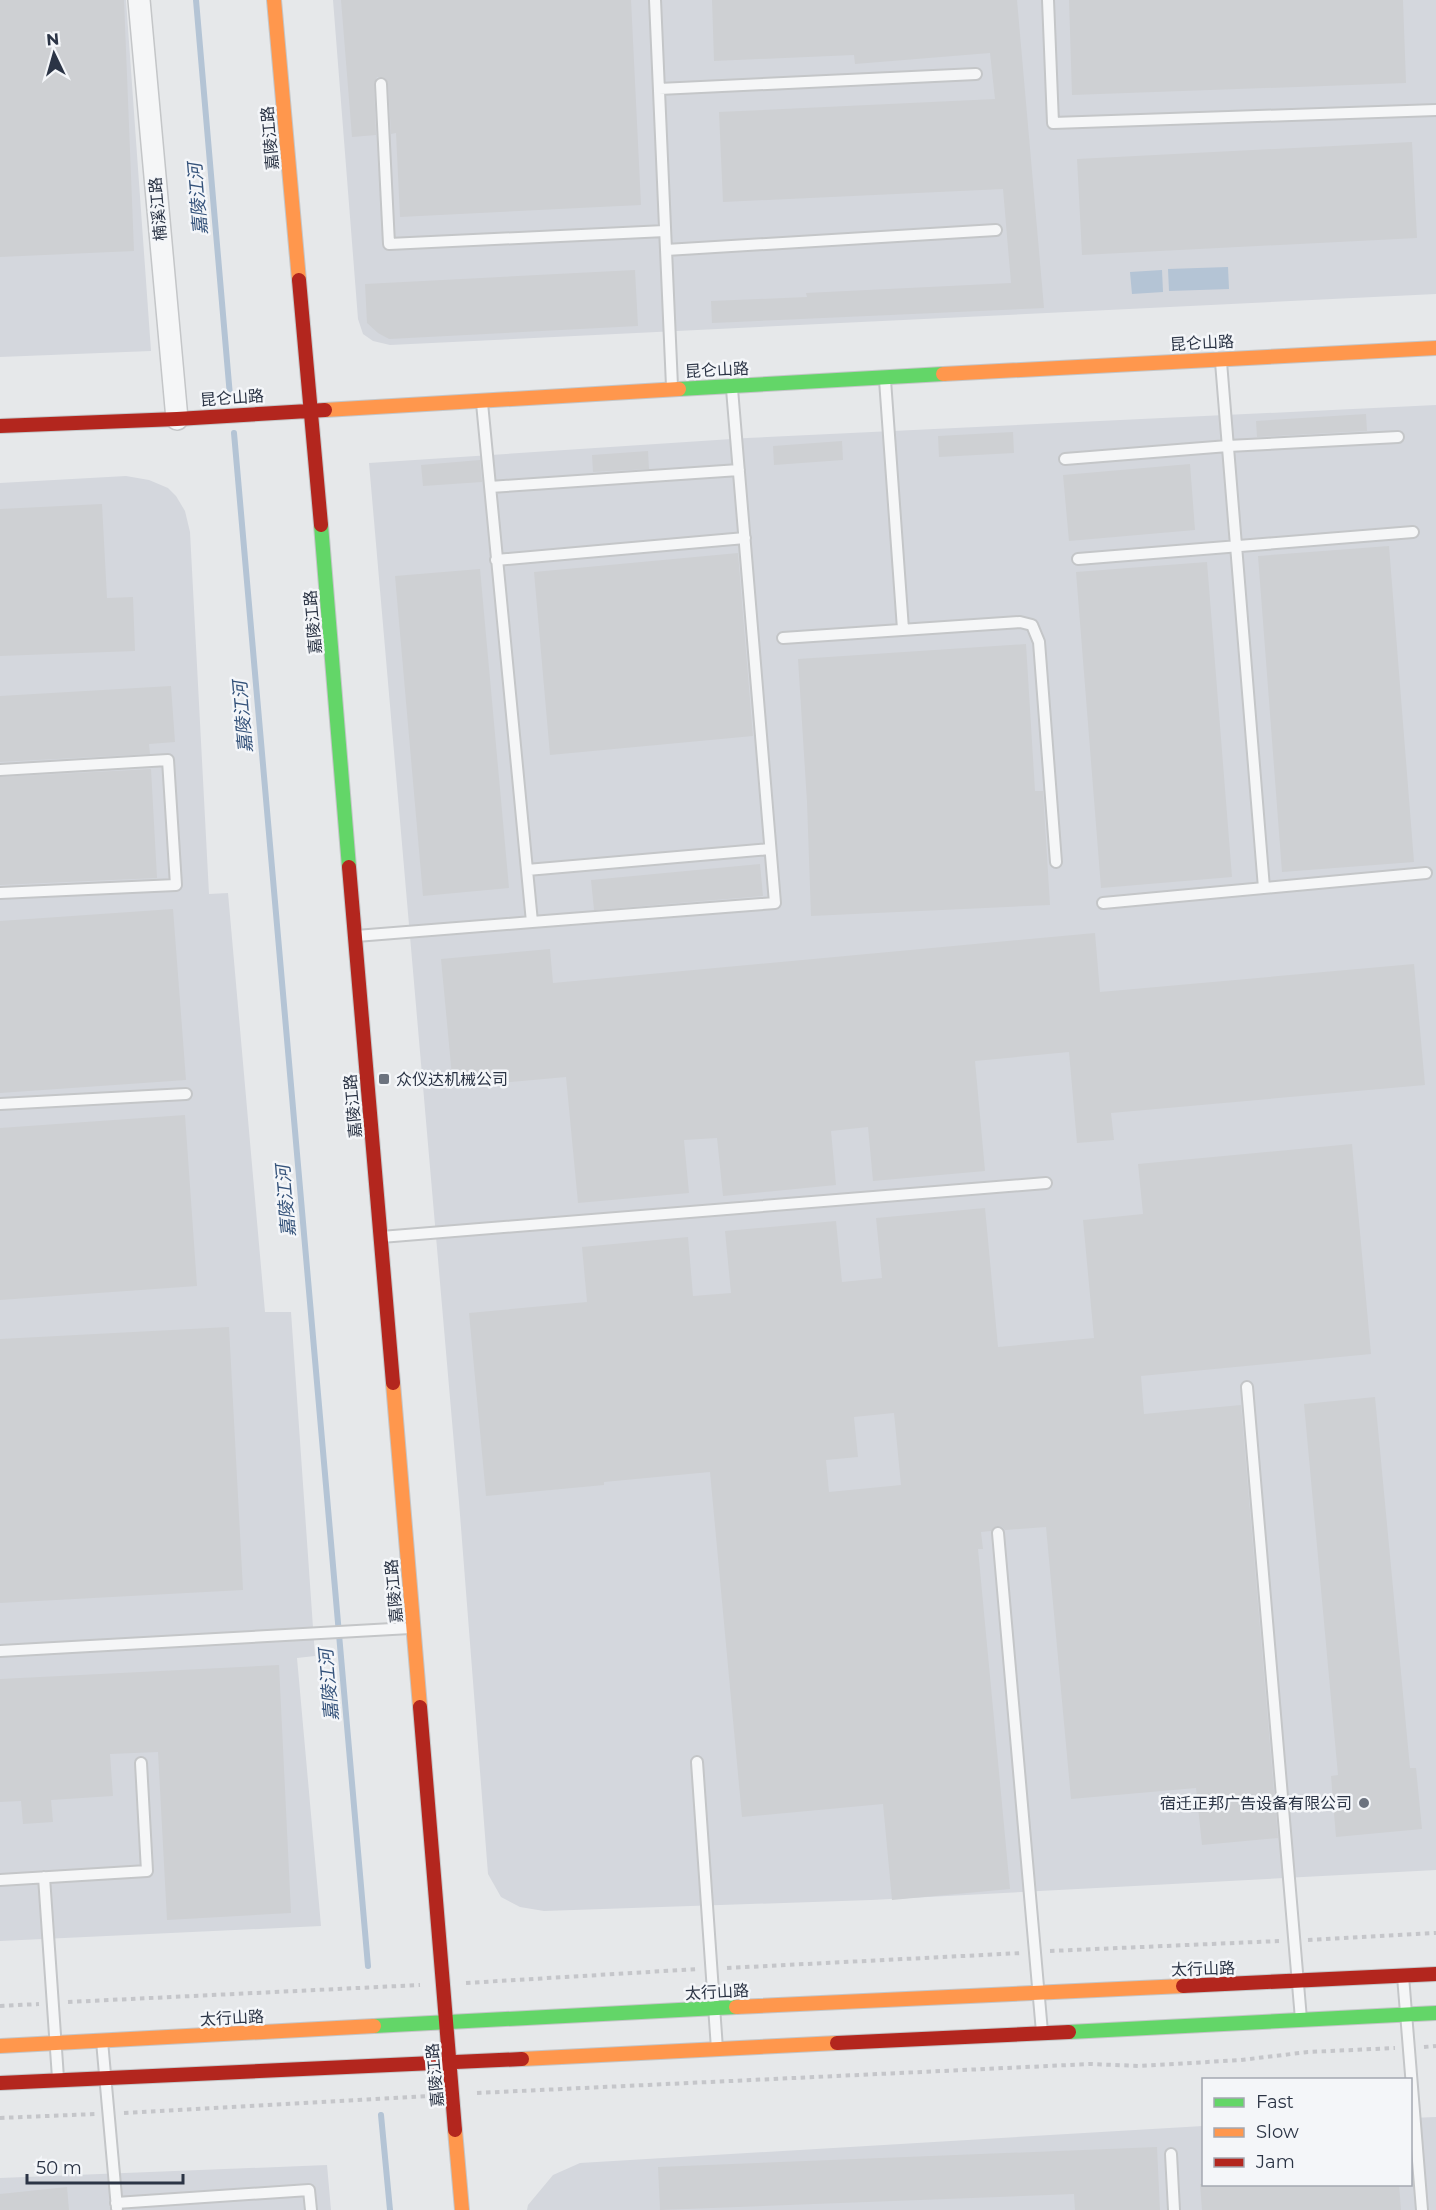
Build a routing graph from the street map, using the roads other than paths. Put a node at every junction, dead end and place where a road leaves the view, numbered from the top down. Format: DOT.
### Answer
graph roads {
  1 [pos="139,0"];
  2 [pos="274,0"];
  3 [pos="655,0"];
  4 [pos="1048,0"];
  5 [pos="976,74"];
  6 [pos="381,84"];
  7 [pos="659,89"];
  8 [pos="1436,110"];
  9 [pos="996,230"];
  10 [pos="665,231"];
  11 [pos="666,250"];
  12 [pos="1436,348"];
  13 [pos="1221,359"];
  14 [pos="884,377"];
  15 [pos="732,386"];
  16 [pos="672,389"];
  17 [pos="482,400"];
  18 [pos="311,409"];
  19 [pos="177,418"];
  20 [pos="0,426"];
  21 [pos="1398,437"];
  22 [pos="1228,446"];
  23 [pos="1065,459"];
  24 [pos="739,470"];
  25 [pos="490,487"];
  26 [pos="1413,532"];
  27 [pos="745,538"];
  28 [pos="1236,547"];
  29 [pos="1078,559"];
  30 [pos="496,560"];
  31 [pos="903,629"];
  32 [pos="783,638"];
  33 [pos="0,770"];
  34 [pos="770,849"];
  35 [pos="1056,862"];
  36 [pos="527,870"];
  37 [pos="1426,873"];
  38 [pos="1264,888"];
  39 [pos="0,893"];
  40 [pos="1103,903"];
  41 [pos="532,922"];
  42 [pos="356,936"];
  43 [pos="186,1094"];
  44 [pos="0,1104"];
  45 [pos="1046,1183"];
  46 [pos="381,1237"];
  47 [pos="1247,1387"];
  48 [pos="999,1533"];
  49 [pos="414,1628"];
  50 [pos="0,1651"];
  51 [pos="697,1762"];
  52 [pos="141,1763"];
  53 [pos="44,1877"];
  54 [pos="0,1880"];
  55 [pos="1436,1974"];
  56 [pos="1403,1976"];
  57 [pos="1298,1981"];
  58 [pos="1039,1992"];
  59 [pos="714,2008"];
  60 [pos="1436,2013"];
  61 [pos="1406,2014"];
  62 [pos="1301,2020"];
  63 [pos="447,2023"];
  64 [pos="1042,2033"];
  65 [pos="102,2041"];
  66 [pos="55,2043"];
  67 [pos="0,2046"];
  68 [pos="717,2049"];
  69 [pos="450,2063"];
  70 [pos="104,2078"];
  71 [pos="1411,2078"];
  72 [pos="58,2080"];
  73 [pos="0,2083"];
  74 [pos="1412,2085"];
  75 [pos="1171,2154"];
  76 [pos="117,2206"];
  77 [pos="311,2210"];
  78 [pos="462,2210"];
  79 [pos="1174,2210"];
  80 [pos="1422,2210"];
  1 -- 19 [label="street, 楠溪江路"];
  2 -- 18 [label="street, 嘉陵江路"];
  3 -- 7 [label="lane"];
  4 -- 8 [label="lane"];
  5 -- 7 [label="lane"];
  6 -- 10 [label="lane"];
  7 -- 10 [label="lane"];
  9 -- 11 [label="lane"];
  10 -- 11 [label="lane"];
  11 -- 16 [label="lane"];
  12 -- 13 [label="street, 昆仑山路"];
  13 -- 14 [label="street, 昆仑山路"];
  13 -- 22 [label="lane"];
  14 -- 15 [label="street, 昆仑山路"];
  14 -- 31 [label="lane"];
  15 -- 16 [label="street, 昆仑山路"];
  15 -- 24 [label="lane"];
  16 -- 17 [label="street, 昆仑山路"];
  17 -- 18 [label="street, 昆仑山路"];
  17 -- 25 [label="lane"];
  18 -- 19 [label="street, 昆仑山路"];
  18 -- 42 [label="street, 嘉陵江路"];
  19 -- 20 [label="street, 昆仑山路"];
  21 -- 22 [label="lane"];
  22 -- 23 [label="lane"];
  22 -- 28 [label="lane"];
  24 -- 25 [label="lane"];
  24 -- 27 [label="lane"];
  25 -- 30 [label="lane"];
  26 -- 28 [label="lane"];
  27 -- 30 [label="lane"];
  27 -- 34 [label="lane"];
  28 -- 29 [label="lane"];
  28 -- 38 [label="lane"];
  30 -- 36 [label="lane"];
  31 -- 32 [label="lane"];
  31 -- 35 [label="lane"];
  33 -- 39 [label="lane"];
  34 -- 36 [label="lane"];
  34 -- 41 [label="lane"];
  36 -- 41 [label="lane"];
  37 -- 38 [label="lane"];
  38 -- 40 [label="lane"];
  41 -- 42 [label="lane"];
  42 -- 46 [label="street, 嘉陵江路"];
  43 -- 44 [label="lane"];
  45 -- 46 [label="lane"];
  46 -- 49 [label="street, 嘉陵江路"];
  47 -- 57 [label="lane"];
  48 -- 58 [label="lane"];
  49 -- 50 [label="lane"];
  49 -- 63 [label="street, 嘉陵江路"];
  51 -- 59 [label="lane"];
  52 -- 53 [label="lane"];
  53 -- 54 [label="lane"];
  53 -- 66 [label="lane"];
  55 -- 56 [label="street, 太行山路"];
  56 -- 57 [label="street, 太行山路"];
  56 -- 61 [label="lane"];
  57 -- 58 [label="street, 太行山路"];
  57 -- 62 [label="lane"];
  58 -- 59 [label="street, 太行山路"];
  58 -- 64 [label="lane"];
  59 -- 63 [label="street, 太行山路"];
  59 -- 68 [label="lane"];
  60 -- 61 [label="street"];
  61 -- 62 [label="street"];
  61 -- 71 [label="lane"];
  62 -- 64 [label="street"];
  63 -- 65 [label="street, 太行山路"];
  63 -- 69 [label="street, 嘉陵江路"];
  64 -- 68 [label="street"];
  65 -- 66 [label="street, 太行山路"];
  65 -- 70 [label="lane"];
  66 -- 67 [label="street, 太行山路"];
  66 -- 72 [label="lane"];
  68 -- 69 [label="street"];
  69 -- 70 [label="street"];
  69 -- 78 [label="street, 嘉陵江路"];
  70 -- 72 [label="street"];
  70 -- 76 [label="lane"];
  72 -- 73 [label="street"];
  74 -- 80 [label="lane"];
  75 -- 79 [label="lane"];
  76 -- 77 [label="lane"];
}
